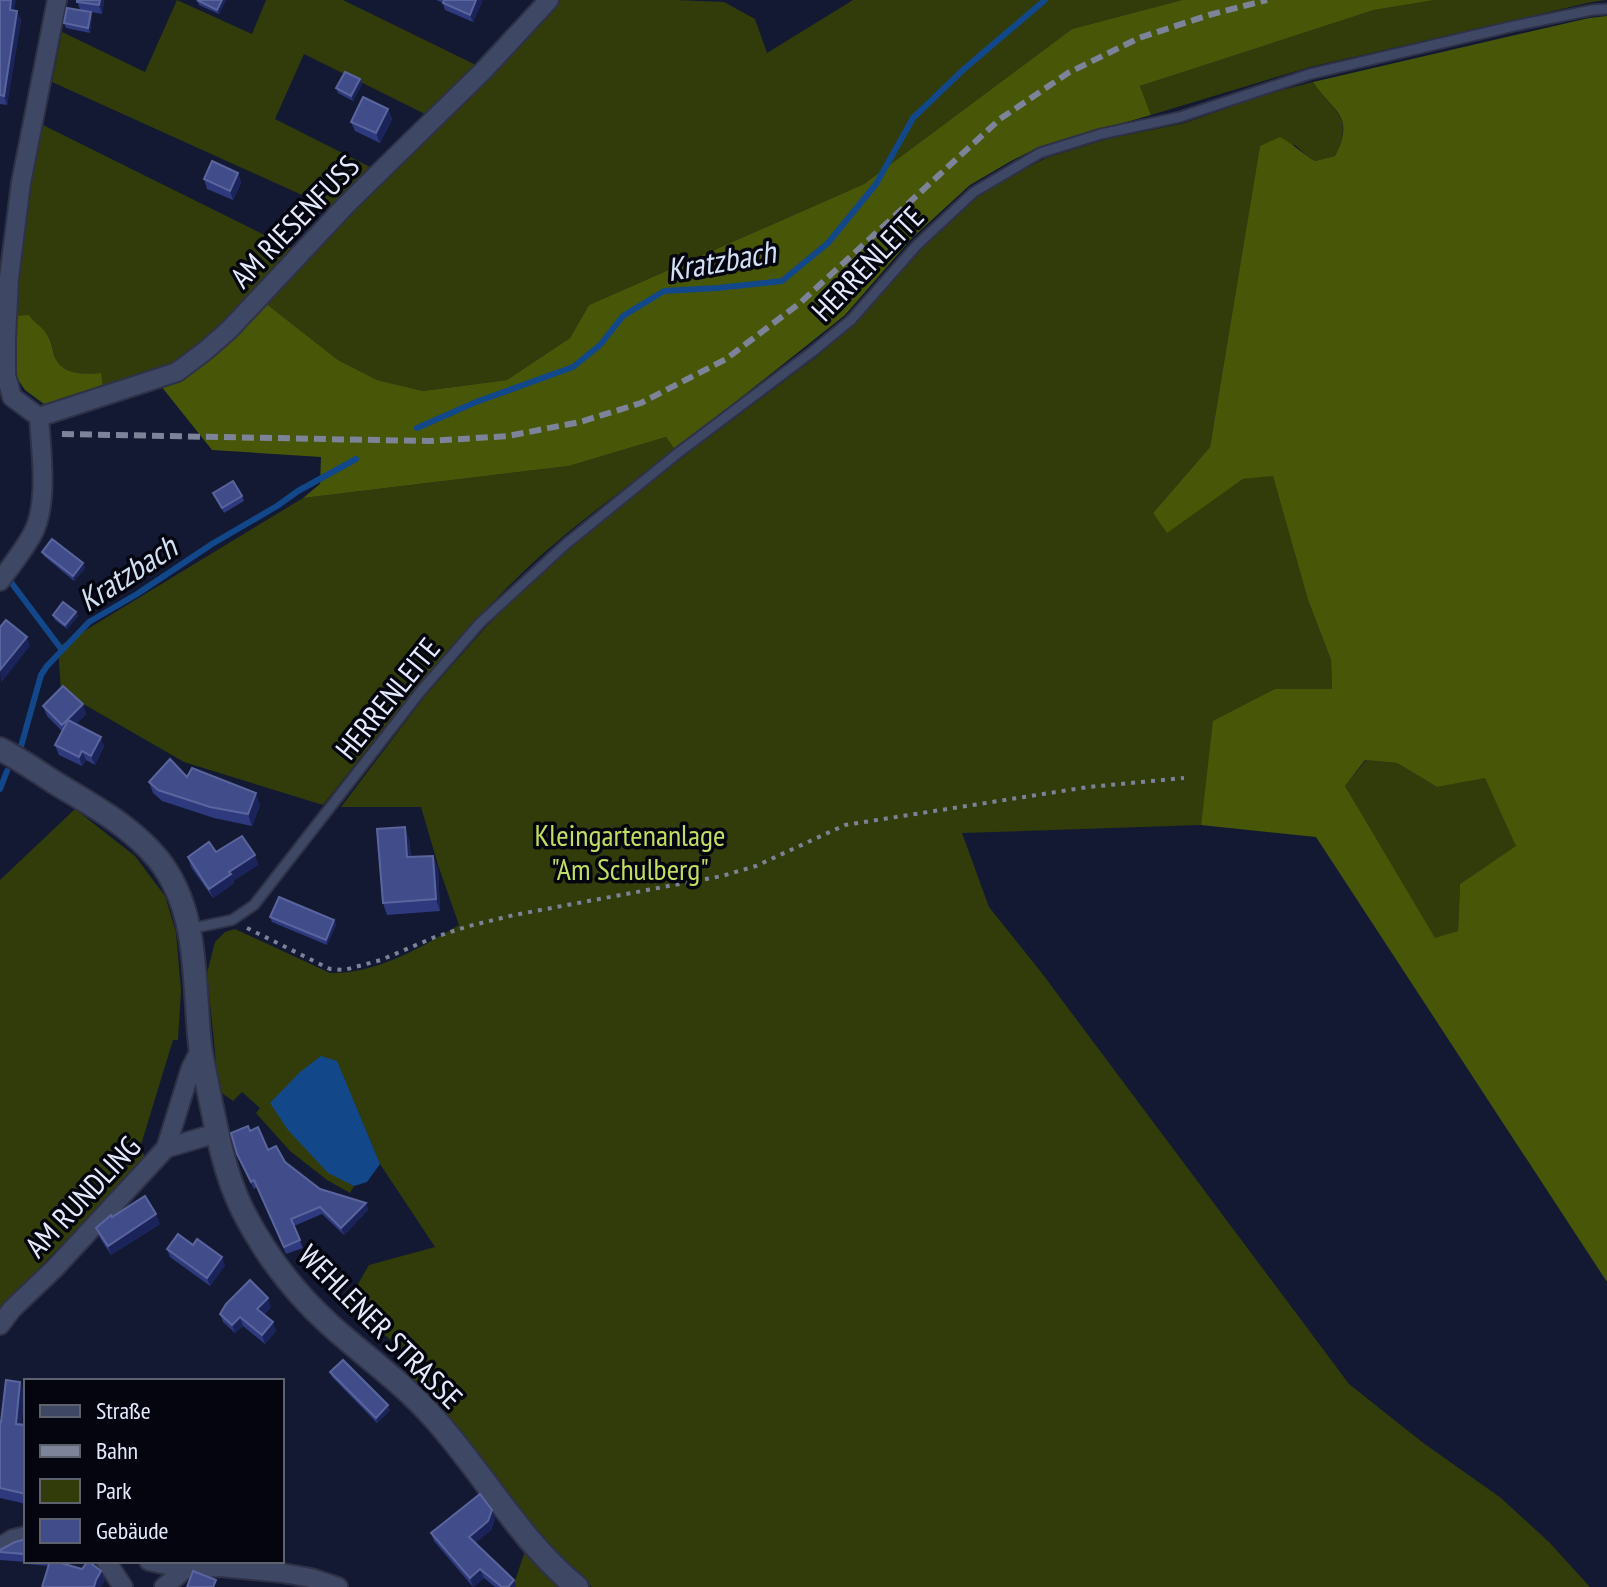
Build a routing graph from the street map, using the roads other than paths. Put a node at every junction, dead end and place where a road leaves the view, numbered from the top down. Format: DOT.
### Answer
graph roads {
  1 [pos="57,0"];
  2 [pos="549,0"];
  3 [pos="1607,9"];
  4 [pos="0,197"];
  5 [pos="19,200"];
  6 [pos="39,417"];
  7 [pos="0,581"];
  8 [pos="0,749"];
  9 [pos="189,929"];
  10 [pos="201,1049"];
  11 [pos="217,1133"];
  12 [pos="166,1148"];
  13 [pos="0,1325"];
  14 [pos="24,1536"];
  15 [pos="0,1547"];
  16 [pos="107,1563"];
  17 [pos="158,1563"];
  18 [pos="185,1569"];
  19 [pos="123,1587"];
  20 [pos="164,1587"];
  21 [pos="338,1587"];
  22 [pos="577,1587"];
  1 -- 5 [label="street"];
  2 -- 6 [label="street, AM RIESENFUSS"];
  3 -- 9 [label="lane, HERRENLEITE"];
  4 -- 5 [label="street"];
  5 -- 6 [label="street"];
  6 -- 7 [label="street"];
  8 -- 9 [label="street, WEHLENER STRASSE"];
  9 -- 10 [label="street, WEHLENER STRASSE"];
  10 -- 11 [label="street, WEHLENER STRASSE"];
  10 -- 12 [label="street, AM RUNDLING"];
  11 -- 12 [label="street"];
  11 -- 22 [label="street, WEHLENER STRASSE"];
  12 -- 13 [label="street, AM RUNDLING"];
  14 -- 15 [label="street"];
  16 -- 19 [label="street"];
  17 -- 18 [label="street"];
  18 -- 20 [label="street"];
  18 -- 21 [label="street"];
}
